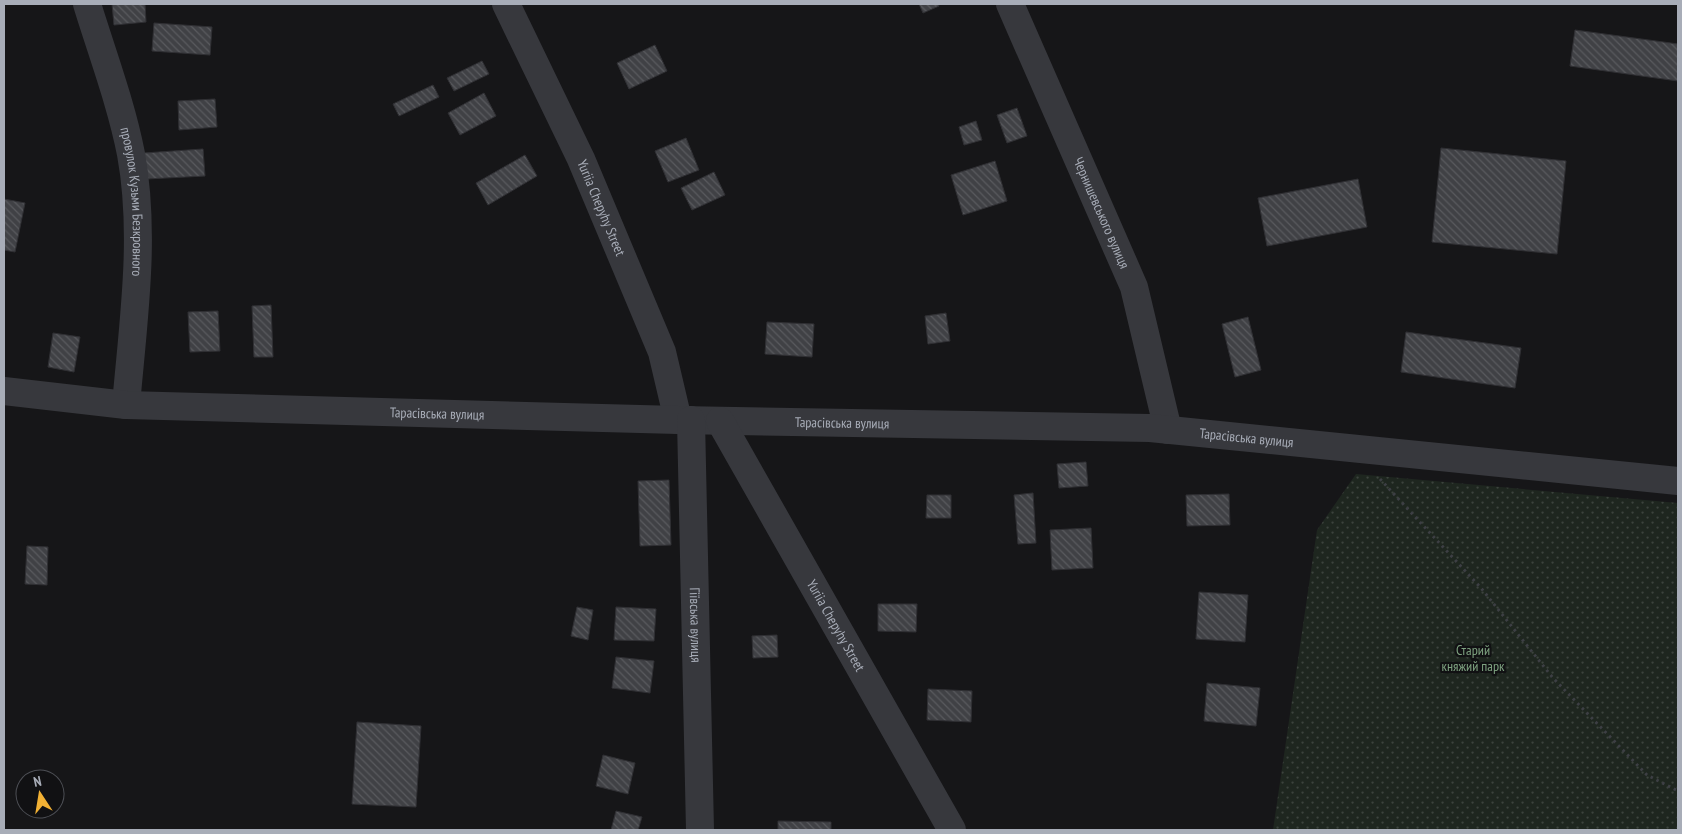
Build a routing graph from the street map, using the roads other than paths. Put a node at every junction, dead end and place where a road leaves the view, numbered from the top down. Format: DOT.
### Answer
graph roads {
  1 [pos="87,4"];
  2 [pos="506,4"];
  3 [pos="1010,4"];
  4 [pos="4,391"];
  5 [pos="126,405"];
  6 [pos="684,420"];
  7 [pos="720,421"];
  8 [pos="1168,430"];
  9 [pos="1678,481"];
  10 [pos="700,830"];
  11 [pos="952,830"];
  1 -- 5 [label="street, провулок Кузьми Безкровного"];
  2 -- 6 [label="street, Yuriia Chepyhy Street"];
  3 -- 8 [label="street, Чернишевського вулиця"];
  4 -- 5 [label="street, Тарасівська вулиця"];
  5 -- 6 [label="street, Тарасівська вулиця"];
  6 -- 7 [label="street, Тарасівська вулиця"];
  6 -- 10 [label="street, Гіївська вулиця"];
  7 -- 8 [label="street, Тарасівська вулиця"];
  7 -- 11 [label="street, Yuriia Chepyhy Street"];
  8 -- 9 [label="street, Тарасівська вулиця"];
}
